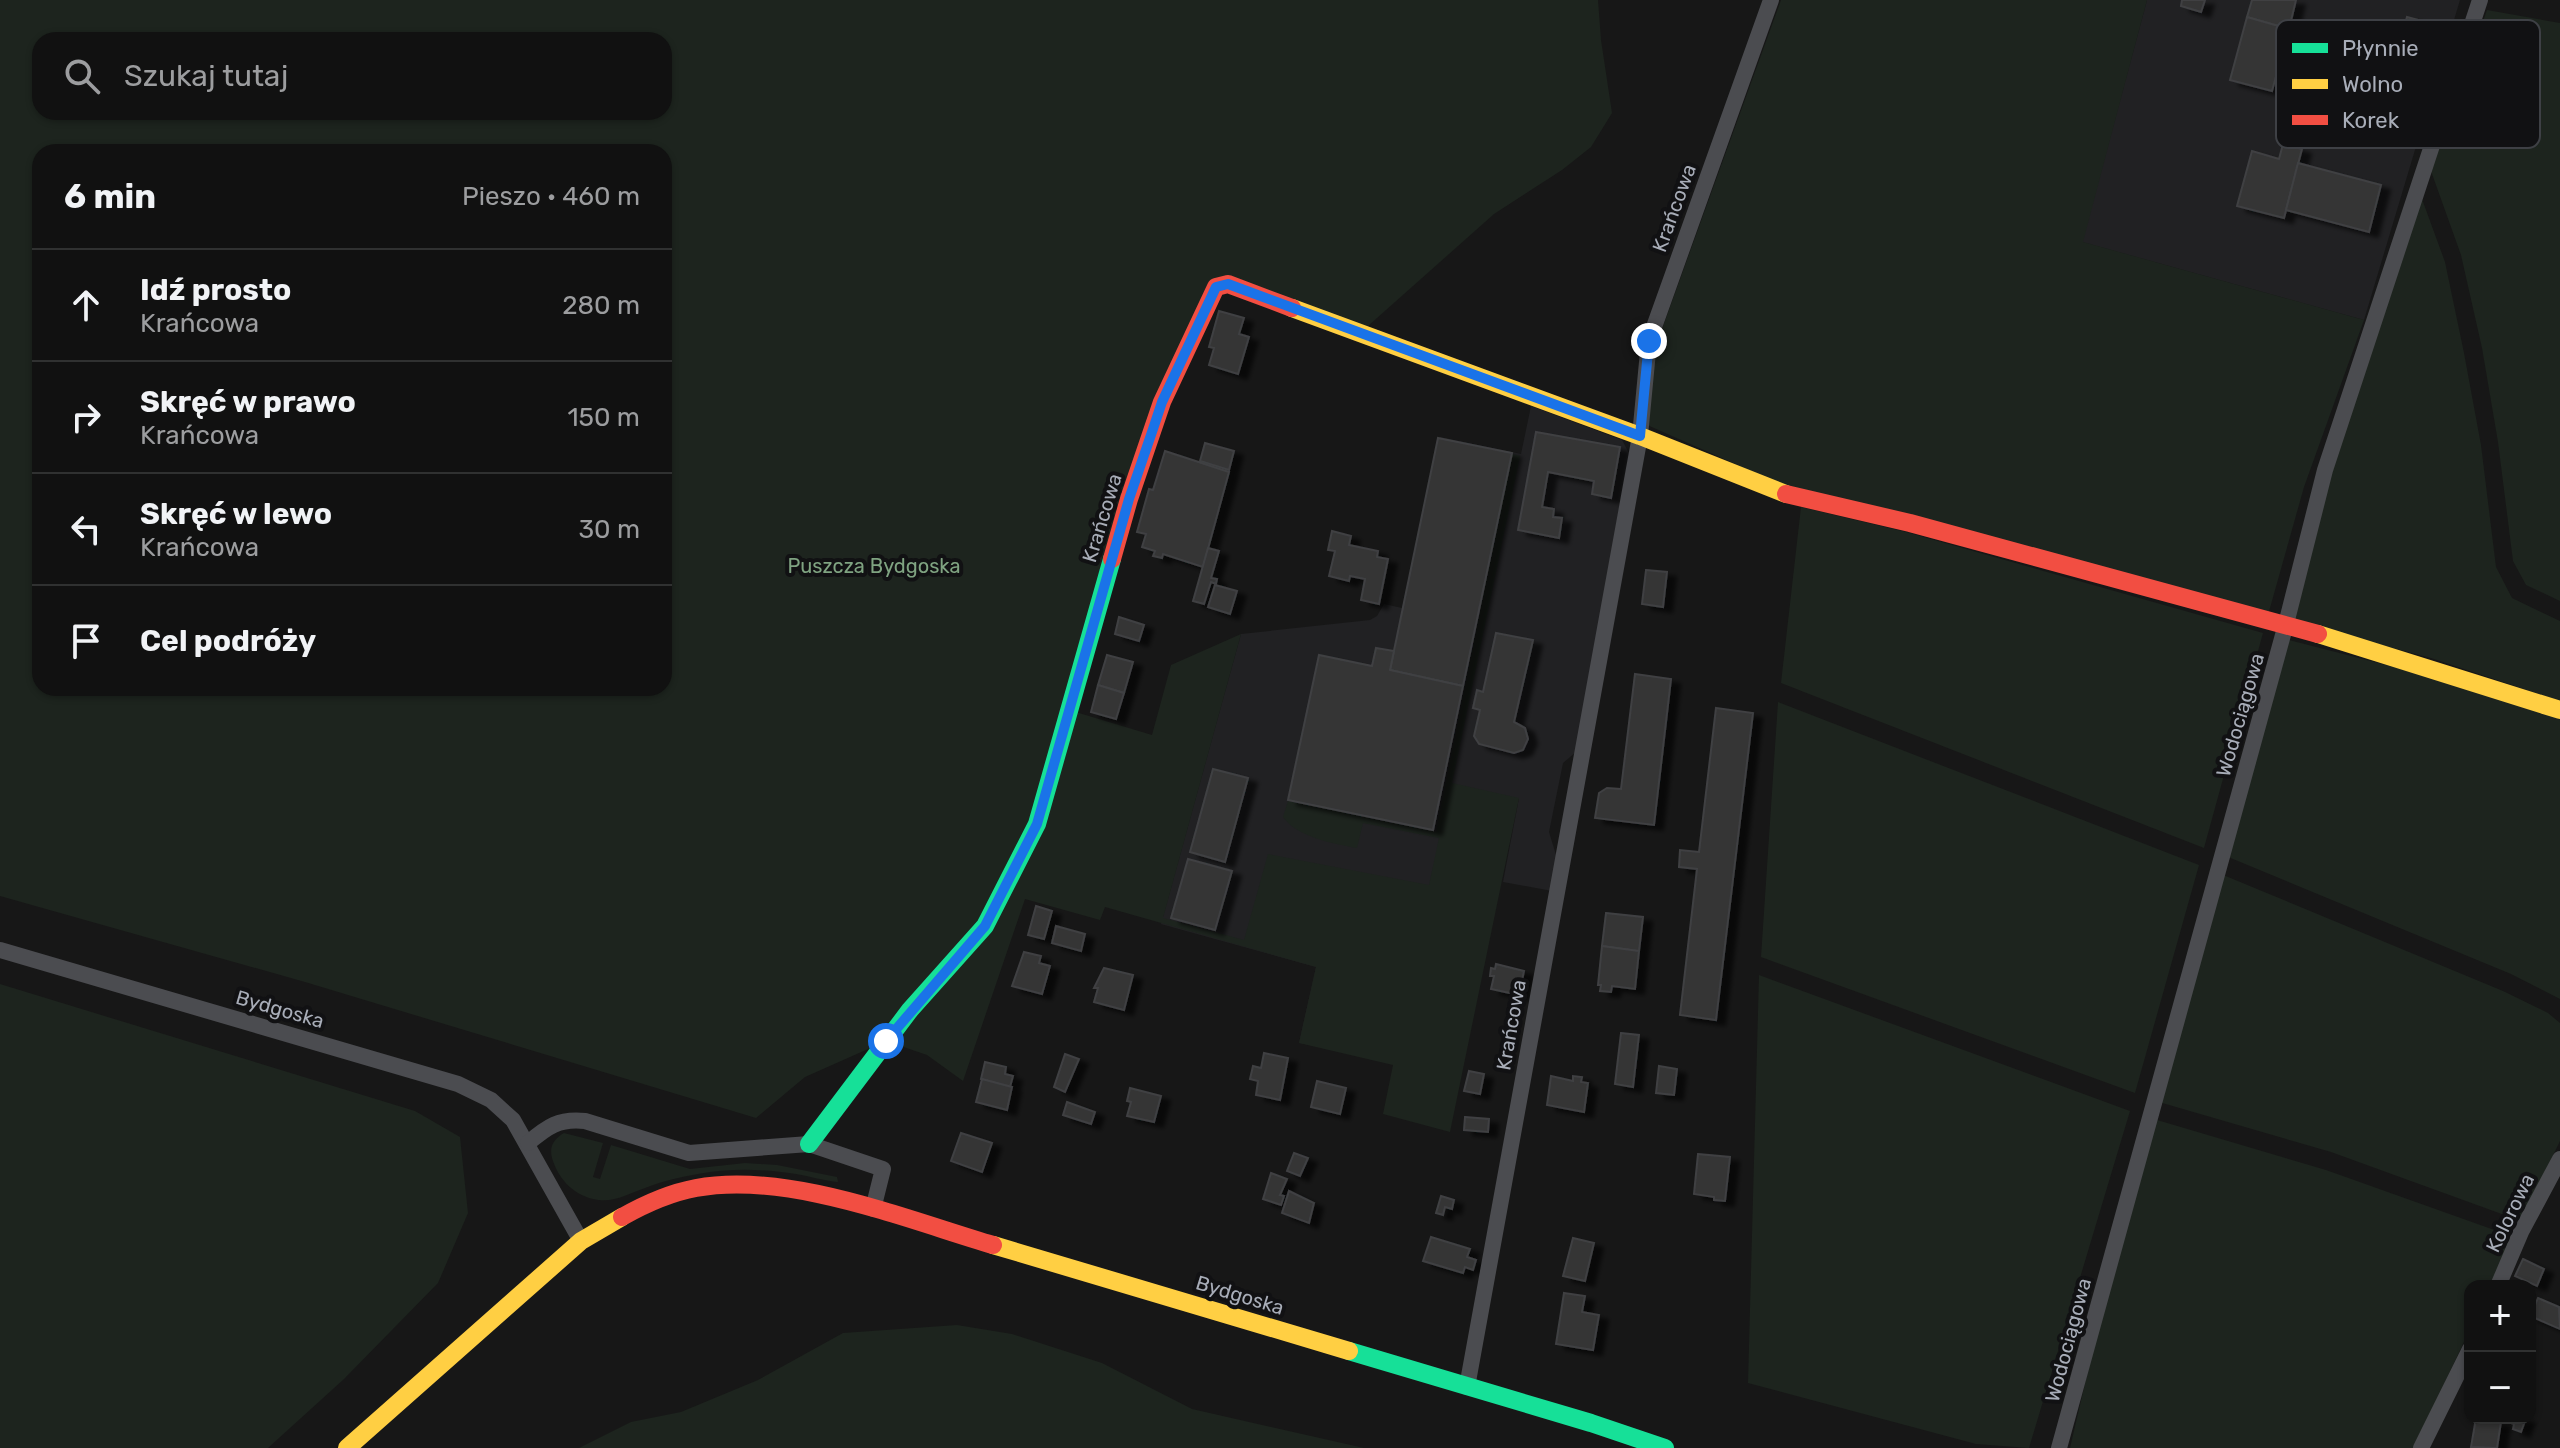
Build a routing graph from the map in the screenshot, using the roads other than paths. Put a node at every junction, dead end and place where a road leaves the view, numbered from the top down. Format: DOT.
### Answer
graph roads {
  1 [pos="1771,0"];
  2 [pos="2480,0"];
  3 [pos="2473,20"];
  4 [pos="2431,148"];
  5 [pos="1640,436"];
  6 [pos="2286,624"];
  7 [pos="2560,710"];
  8 [pos="0,950"];
  9 [pos="528,1143"];
  10 [pos="809,1144"];
  11 [pos="2560,1159"];
  12 [pos="873,1209"];
  13 [pos="581,1241"];
  14 [pos="2501,1280"];
  15 [pos="2469,1352"];
  16 [pos="1467,1387"];
  17 [pos="347,1448"];
  18 [pos="1665,1448"];
  19 [pos="2059,1448"];
  20 [pos="2421,1448"];
  1 -- 5 [label="street, Krańcowa"];
  2 -- 3 [label="street, Wodociągowa"];
  4 -- 6 [label="street, Wodociągowa"];
  5 -- 6 [label="street"];
  5 -- 10 [label="street, Krańcowa"];
  5 -- 16 [label="street, Krańcowa"];
  6 -- 7 [label="street"];
  6 -- 19 [label="street, Wodociągowa"];
  8 -- 9 [label="street, Bydgoska"];
  9 -- 10 [label="street"];
  9 -- 13 [label="street, Bydgoska"];
  10 -- 12 [label="street"];
  11 -- 14 [label="street, Kolorowa"];
  12 -- 13 [label="street, Bydgoska"];
  12 -- 16 [label="street, Bydgoska"];
  13 -- 17 [label="street, Bydgoska"];
  15 -- 20 [label="street"];
  16 -- 18 [label="street, Bydgoska"];
}
